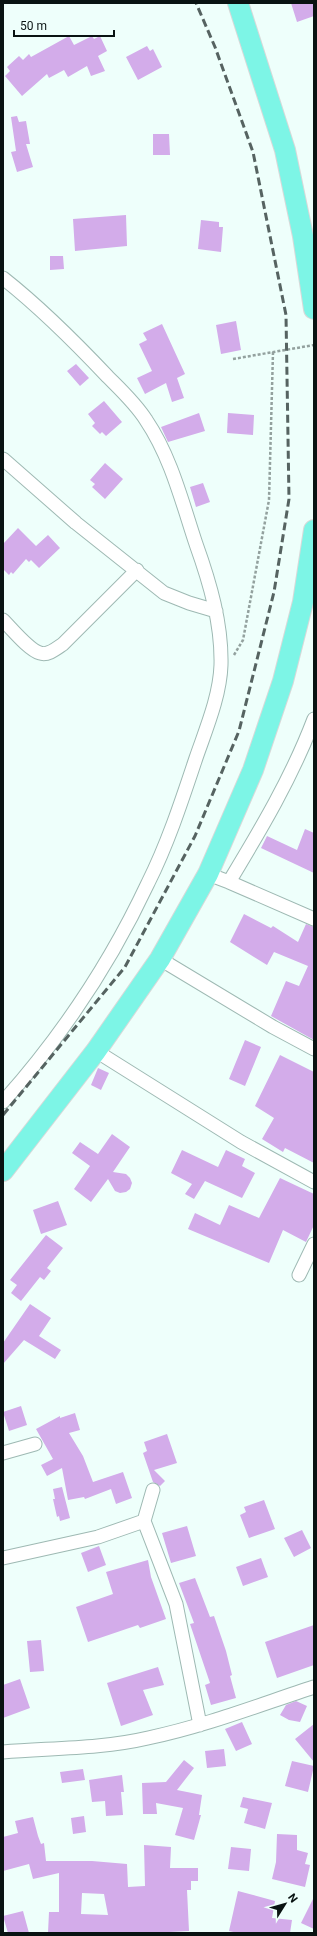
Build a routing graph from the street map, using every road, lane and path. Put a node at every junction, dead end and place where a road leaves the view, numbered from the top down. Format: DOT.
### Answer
graph roads {
  1 [pos="238,3"];
  2 [pos="3,278"];
  3 [pos="314,309"];
  4 [pos="314,345"];
  5 [pos="273,352"];
  6 [pos="233,359"];
  7 [pos="3,459"];
  8 [pos="314,530"];
  9 [pos="137,570"];
  10 [pos="216,611"];
  11 [pos="3,620"];
  12 [pos="232,658"];
  13 [pos="314,719"];
  14 [pos="208,874"];
  15 [pos="229,882"];
  16 [pos="314,920"];
  17 [pos="160,959"];
  18 [pos="314,1049"];
  19 [pos="96,1051"];
  20 [pos="3,1102"];
  21 [pos="3,1171"];
  22 [pos="314,1182"];
  23 [pos="314,1244"];
  24 [pos="299,1275"];
  25 [pos="35,1444"];
  26 [pos="3,1453"];
  27 [pos="153,1490"];
  28 [pos="144,1521"];
  29 [pos="3,1558"];
  30 [pos="314,1687"];
  31 [pos="200,1725"];
  32 [pos="3,1752"];
  1 -- 3 [label="main road"];
  2 -- 10 [label="street"];
  4 -- 5 [label="path"];
  5 -- 6 [label="path"];
  5 -- 12 [label="path"];
  7 -- 9 [label="street"];
  8 -- 14 [label="main road"];
  9 -- 10 [label="street"];
  9 -- 11 [label="street"];
  10 -- 20 [label="street"];
  13 -- 15 [label="street"];
  14 -- 15 [label="street"];
  14 -- 17 [label="main road"];
  15 -- 16 [label="street"];
  17 -- 18 [label="street"];
  17 -- 19 [label="main road"];
  19 -- 21 [label="main road"];
  19 -- 22 [label="street"];
  23 -- 24 [label="street"];
  25 -- 26 [label="street"];
  27 -- 28 [label="street"];
  28 -- 29 [label="street"];
  28 -- 31 [label="street"];
  30 -- 31 [label="street"];
  31 -- 32 [label="street"];
}
